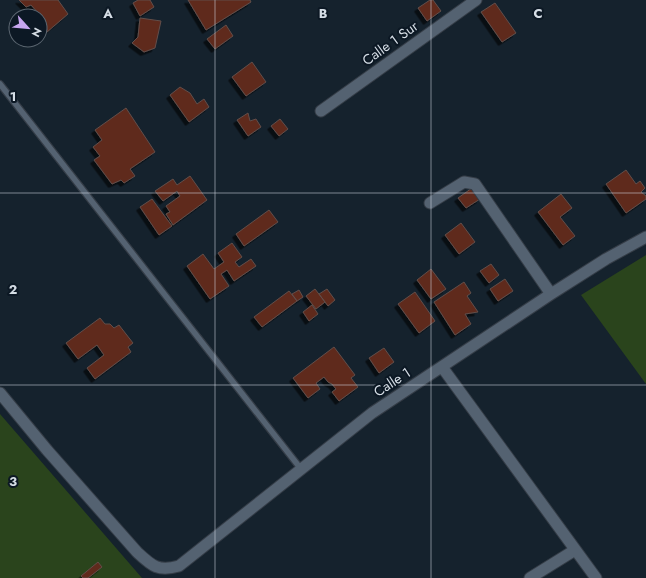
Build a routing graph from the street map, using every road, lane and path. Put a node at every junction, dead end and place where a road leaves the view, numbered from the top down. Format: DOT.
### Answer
graph roads {
  1 [pos="476,0"];
  2 [pos="0,84"];
  3 [pos="321,111"];
  4 [pos="430,203"];
  5 [pos="646,237"];
  6 [pos="551,294"];
  7 [pos="442,367"];
  8 [pos="0,393"];
  9 [pos="301,469"];
  10 [pos="575,550"];
  11 [pos="530,578"];
  12 [pos="596,578"];
  1 -- 3 [label="street, Calle 1 Sur"];
  2 -- 9 [label="lane"];
  4 -- 6 [label="street"];
  5 -- 6 [label="street, Calle 1"];
  6 -- 7 [label="street, Calle 1"];
  7 -- 9 [label="street, Calle 1"];
  7 -- 10 [label="street"];
  8 -- 9 [label="street, Calle 1"];
  10 -- 11 [label="street"];
  10 -- 12 [label="street"];
}
